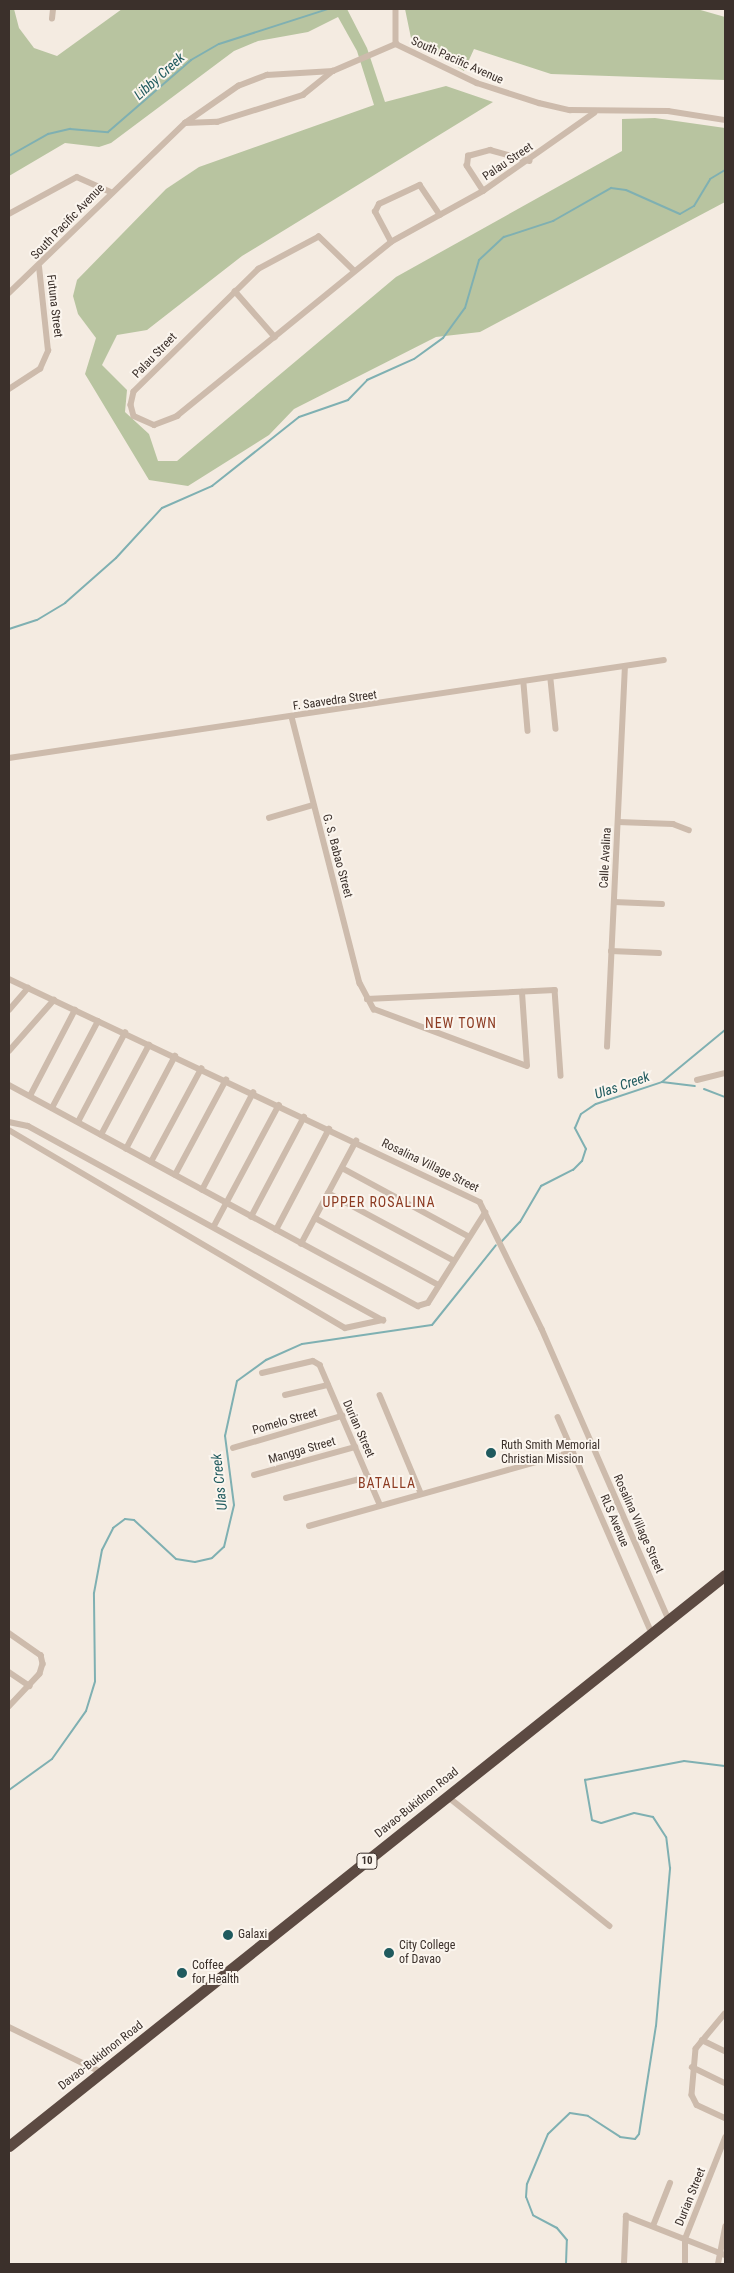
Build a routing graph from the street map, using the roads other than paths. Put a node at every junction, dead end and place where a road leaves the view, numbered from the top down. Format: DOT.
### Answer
graph roads {
  1 [pos="53,9"];
  2 [pos="396,9"];
  3 [pos="52,19"];
  4 [pos="396,44"];
  5 [pos="333,71"];
  6 [pos="594,112"];
  7 [pos="725,120"];
  8 [pos="185,123"];
  9 [pos="530,161"];
  10 [pos="483,191"];
  11 [pos="110,192"];
  12 [pos="9,214"];
  13 [pos="440,215"];
  14 [pos="392,242"];
  15 [pos="39,266"];
  16 [pos="354,271"];
  17 [pos="234,291"];
  18 [pos="9,293"];
  19 [pos="275,337"];
  20 [pos="9,389"];
  21 [pos="664,660"];
  22 [pos="625,669"];
  23 [pos="551,680"];
  24 [pos="524,684"];
  25 [pos="292,717"];
  26 [pos="556,729"];
  27 [pos="528,731"];
  28 [pos="9,758"];
  29 [pos="313,805"];
  30 [pos="269,818"];
  31 [pos="618,822"];
  32 [pos="689,830"];
  33 [pos="614,902"];
  34 [pos="662,904"];
  35 [pos="611,951"];
  36 [pos="660,953"];
  37 [pos="9,979"];
  38 [pos="28,988"];
  39 [pos="522,992"];
  40 [pos="367,999"];
  41 [pos="54,1000"];
  42 [pos="9,1010"];
  43 [pos="75,1010"];
  44 [pos="98,1021"];
  45 [pos="125,1033"];
  46 [pos="149,1045"];
  47 [pos="607,1047"];
  48 [pos="9,1051"];
  49 [pos="175,1056"];
  50 [pos="201,1069"];
  51 [pos="725,1073"];
  52 [pos="561,1076"];
  53 [pos="226,1080"];
  54 [pos="697,1080"];
  55 [pos="9,1085"];
  56 [pos="253,1093"];
  57 [pos="30,1096"];
  58 [pos="279,1105"];
  59 [pos="52,1108"];
  60 [pos="304,1117"];
  61 [pos="9,1122"];
  62 [pos="78,1122"];
  63 [pos="329,1129"];
  64 [pos="9,1130"];
  65 [pos="102,1135"];
  66 [pos="356,1141"];
  67 [pos="126,1149"];
  68 [pos="151,1162"];
  69 [pos="342,1168"];
  70 [pos="175,1175"];
  71 [pos="202,1190"];
  72 [pos="328,1193"];
  73 [pos="227,1203"];
  74 [pos="485,1214"];
  75 [pos="251,1217"];
  76 [pos="315,1218"];
  77 [pos="214,1226"];
  78 [pos="276,1230"];
  79 [pos="468,1236"];
  80 [pos="301,1244"];
  81 [pos="453,1260"];
  82 [pos="439,1285"];
  83 [pos="262,1373"];
  84 [pos="328,1384"];
  85 [pos="285,1395"];
  86 [pos="380,1395"];
  87 [pos="342,1416"];
  88 [pos="558,1417"];
  89 [pos="355,1446"];
  90 [pos="233,1448"];
  91 [pos="573,1452"];
  92 [pos="254,1475"];
  93 [pos="368,1477"];
  94 [pos="421,1493"];
  95 [pos="286,1498"];
  96 [pos="380,1504"];
  97 [pos="309,1526"];
  98 [pos="725,1575"];
  99 [pos="669,1620"];
  100 [pos="9,1633"];
  101 [pos="652,1634"];
  102 [pos="9,1672"];
  103 [pos="30,1686"];
  104 [pos="9,1707"];
  105 [pos="448,1796"];
  106 [pos="610,1926"];
  107 [pos="725,2014"];
  108 [pos="9,2027"];
  109 [pos="702,2040"];
  110 [pos="725,2051"];
  111 [pos="692,2067"];
  112 [pos="102,2073"];
  113 [pos="725,2083"];
  114 [pos="725,2118"];
  115 [pos="725,2138"];
  116 [pos="9,2146"];
  117 [pos="670,2183"];
  118 [pos="653,2226"];
  119 [pos="725,2227"];
  120 [pos="685,2239"];
  121 [pos="718,2252"];
  122 [pos="725,2255"];
  123 [pos="624,2264"];
  124 [pos="686,2264"];
  125 [pos="718,2264"];
  1 -- 3 [label="street"];
  2 -- 4 [label="street"];
  4 -- 5 [label="street, South Pacific Avenue"];
  4 -- 6 [label="street, South Pacific Avenue"];
  5 -- 8 [label="street, South Pacific Avenue"];
  5 -- 8 [label="street, South Pacific Avenue"];
  6 -- 7 [label="street, South Pacific Avenue"];
  6 -- 9 [label="street, Palau Street"];
  8 -- 11 [label="street, South Pacific Avenue"];
  9 -- 10 [label="street, Palau Street"];
  9 -- 10 [label="street"];
  10 -- 13 [label="street, Palau Street"];
  11 -- 12 [label="street"];
  11 -- 15 [label="street, South Pacific Avenue"];
  13 -- 14 [label="street, Palau Street"];
  13 -- 14 [label="street"];
  14 -- 16 [label="street, Palau Street"];
  15 -- 18 [label="street, South Pacific Avenue"];
  15 -- 20 [label="street, Futuna Street"];
  16 -- 17 [label="street, Palau Street"];
  16 -- 19 [label="street, Palau Street"];
  17 -- 19 [label="street"];
  17 -- 19 [label="street, Palau Street"];
  21 -- 22 [label="street, F. Saavedra Street"];
  22 -- 23 [label="street, F. Saavedra Street"];
  22 -- 31 [label="street, Calle Avalina"];
  23 -- 24 [label="street, F. Saavedra Street"];
  23 -- 26 [label="street"];
  24 -- 25 [label="street, F. Saavedra Street"];
  24 -- 27 [label="street"];
  25 -- 28 [label="street, F. Saavedra Street"];
  25 -- 29 [label="street, G. S. Babao Street"];
  29 -- 30 [label="street"];
  29 -- 40 [label="street, G. S. Babao Street"];
  31 -- 32 [label="street"];
  31 -- 33 [label="street, Calle Avalina"];
  33 -- 34 [label="street"];
  33 -- 35 [label="street, Calle Avalina"];
  35 -- 36 [label="street"];
  35 -- 47 [label="street, Calle Avalina"];
  37 -- 38 [label="street, Rosalina Village Street"];
  38 -- 41 [label="street, Rosalina Village Street"];
  38 -- 42 [label="street"];
  39 -- 40 [label="street"];
  39 -- 40 [label="street"];
  39 -- 52 [label="street"];
  41 -- 43 [label="street, Rosalina Village Street"];
  41 -- 48 [label="street"];
  43 -- 44 [label="street, Rosalina Village Street"];
  43 -- 57 [label="street"];
  44 -- 45 [label="street, Rosalina Village Street"];
  44 -- 59 [label="street"];
  45 -- 46 [label="street, Rosalina Village Street"];
  45 -- 62 [label="street"];
  46 -- 49 [label="street, Rosalina Village Street"];
  46 -- 65 [label="street"];
  49 -- 50 [label="street, Rosalina Village Street"];
  49 -- 67 [label="street"];
  50 -- 53 [label="street, Rosalina Village Street"];
  50 -- 68 [label="street"];
  51 -- 54 [label="street"];
  53 -- 56 [label="street, Rosalina Village Street"];
  53 -- 70 [label="street"];
  55 -- 57 [label="street"];
  56 -- 58 [label="street, Rosalina Village Street"];
  56 -- 71 [label="street"];
  57 -- 59 [label="street"];
  58 -- 60 [label="street, Rosalina Village Street"];
  58 -- 73 [label="street"];
  59 -- 62 [label="street"];
  60 -- 63 [label="street, Rosalina Village Street"];
  60 -- 75 [label="street"];
  61 -- 77 [label="street"];
  62 -- 65 [label="street"];
  63 -- 66 [label="street, Rosalina Village Street"];
  63 -- 78 [label="street"];
  64 -- 77 [label="street"];
  65 -- 67 [label="street"];
  66 -- 69 [label="street"];
  66 -- 74 [label="street, Rosalina Village Street"];
  67 -- 68 [label="street"];
  68 -- 70 [label="street"];
  69 -- 72 [label="street"];
  69 -- 79 [label="street"];
  70 -- 71 [label="street"];
  71 -- 73 [label="street"];
  72 -- 76 [label="street"];
  72 -- 81 [label="street"];
  73 -- 75 [label="street"];
  73 -- 77 [label="street"];
  74 -- 79 [label="street"];
  74 -- 99 [label="street, Rosalina Village Street"];
  75 -- 78 [label="street"];
  76 -- 80 [label="street"];
  76 -- 82 [label="street"];
  78 -- 80 [label="street"];
  79 -- 81 [label="street"];
  80 -- 82 [label="street"];
  81 -- 82 [label="street"];
  83 -- 84 [label="street, Durian Street"];
  84 -- 85 [label="street"];
  84 -- 87 [label="street, Durian Street"];
  86 -- 94 [label="street"];
  87 -- 89 [label="street, Durian Street"];
  87 -- 90 [label="street, Pomelo Street"];
  88 -- 91 [label="street, RLS Avenue"];
  89 -- 92 [label="street, Mangga Street"];
  89 -- 93 [label="street, Durian Street"];
  91 -- 94 [label="street"];
  91 -- 101 [label="street, RLS Avenue"];
  93 -- 95 [label="street"];
  93 -- 96 [label="street, Durian Street"];
  94 -- 96 [label="street"];
  96 -- 97 [label="street"];
  98 -- 99 [label="highway, Davao-Bukidnon Road / 10"];
  99 -- 101 [label="highway, Davao-Bukidnon Road / 10"];
  100 -- 103 [label="street"];
  101 -- 105 [label="highway, Davao-Bukidnon Road / 10"];
  102 -- 103 [label="street"];
  103 -- 104 [label="street"];
  105 -- 106 [label="street"];
  105 -- 112 [label="highway, Davao-Bukidnon Road / 10"];
  107 -- 109 [label="street"];
  108 -- 112 [label="street"];
  109 -- 110 [label="street"];
  109 -- 111 [label="street"];
  111 -- 113 [label="street"];
  111 -- 114 [label="street"];
  112 -- 116 [label="highway, Davao-Bukidnon Road / 10"];
  115 -- 120 [label="street, Durian Street"];
  117 -- 118 [label="street"];
  118 -- 120 [label="street"];
  118 -- 123 [label="street"];
  119 -- 121 [label="street"];
  120 -- 121 [label="street"];
  120 -- 124 [label="street, Durian Street"];
  121 -- 122 [label="street"];
  121 -- 125 [label="street"];
}
